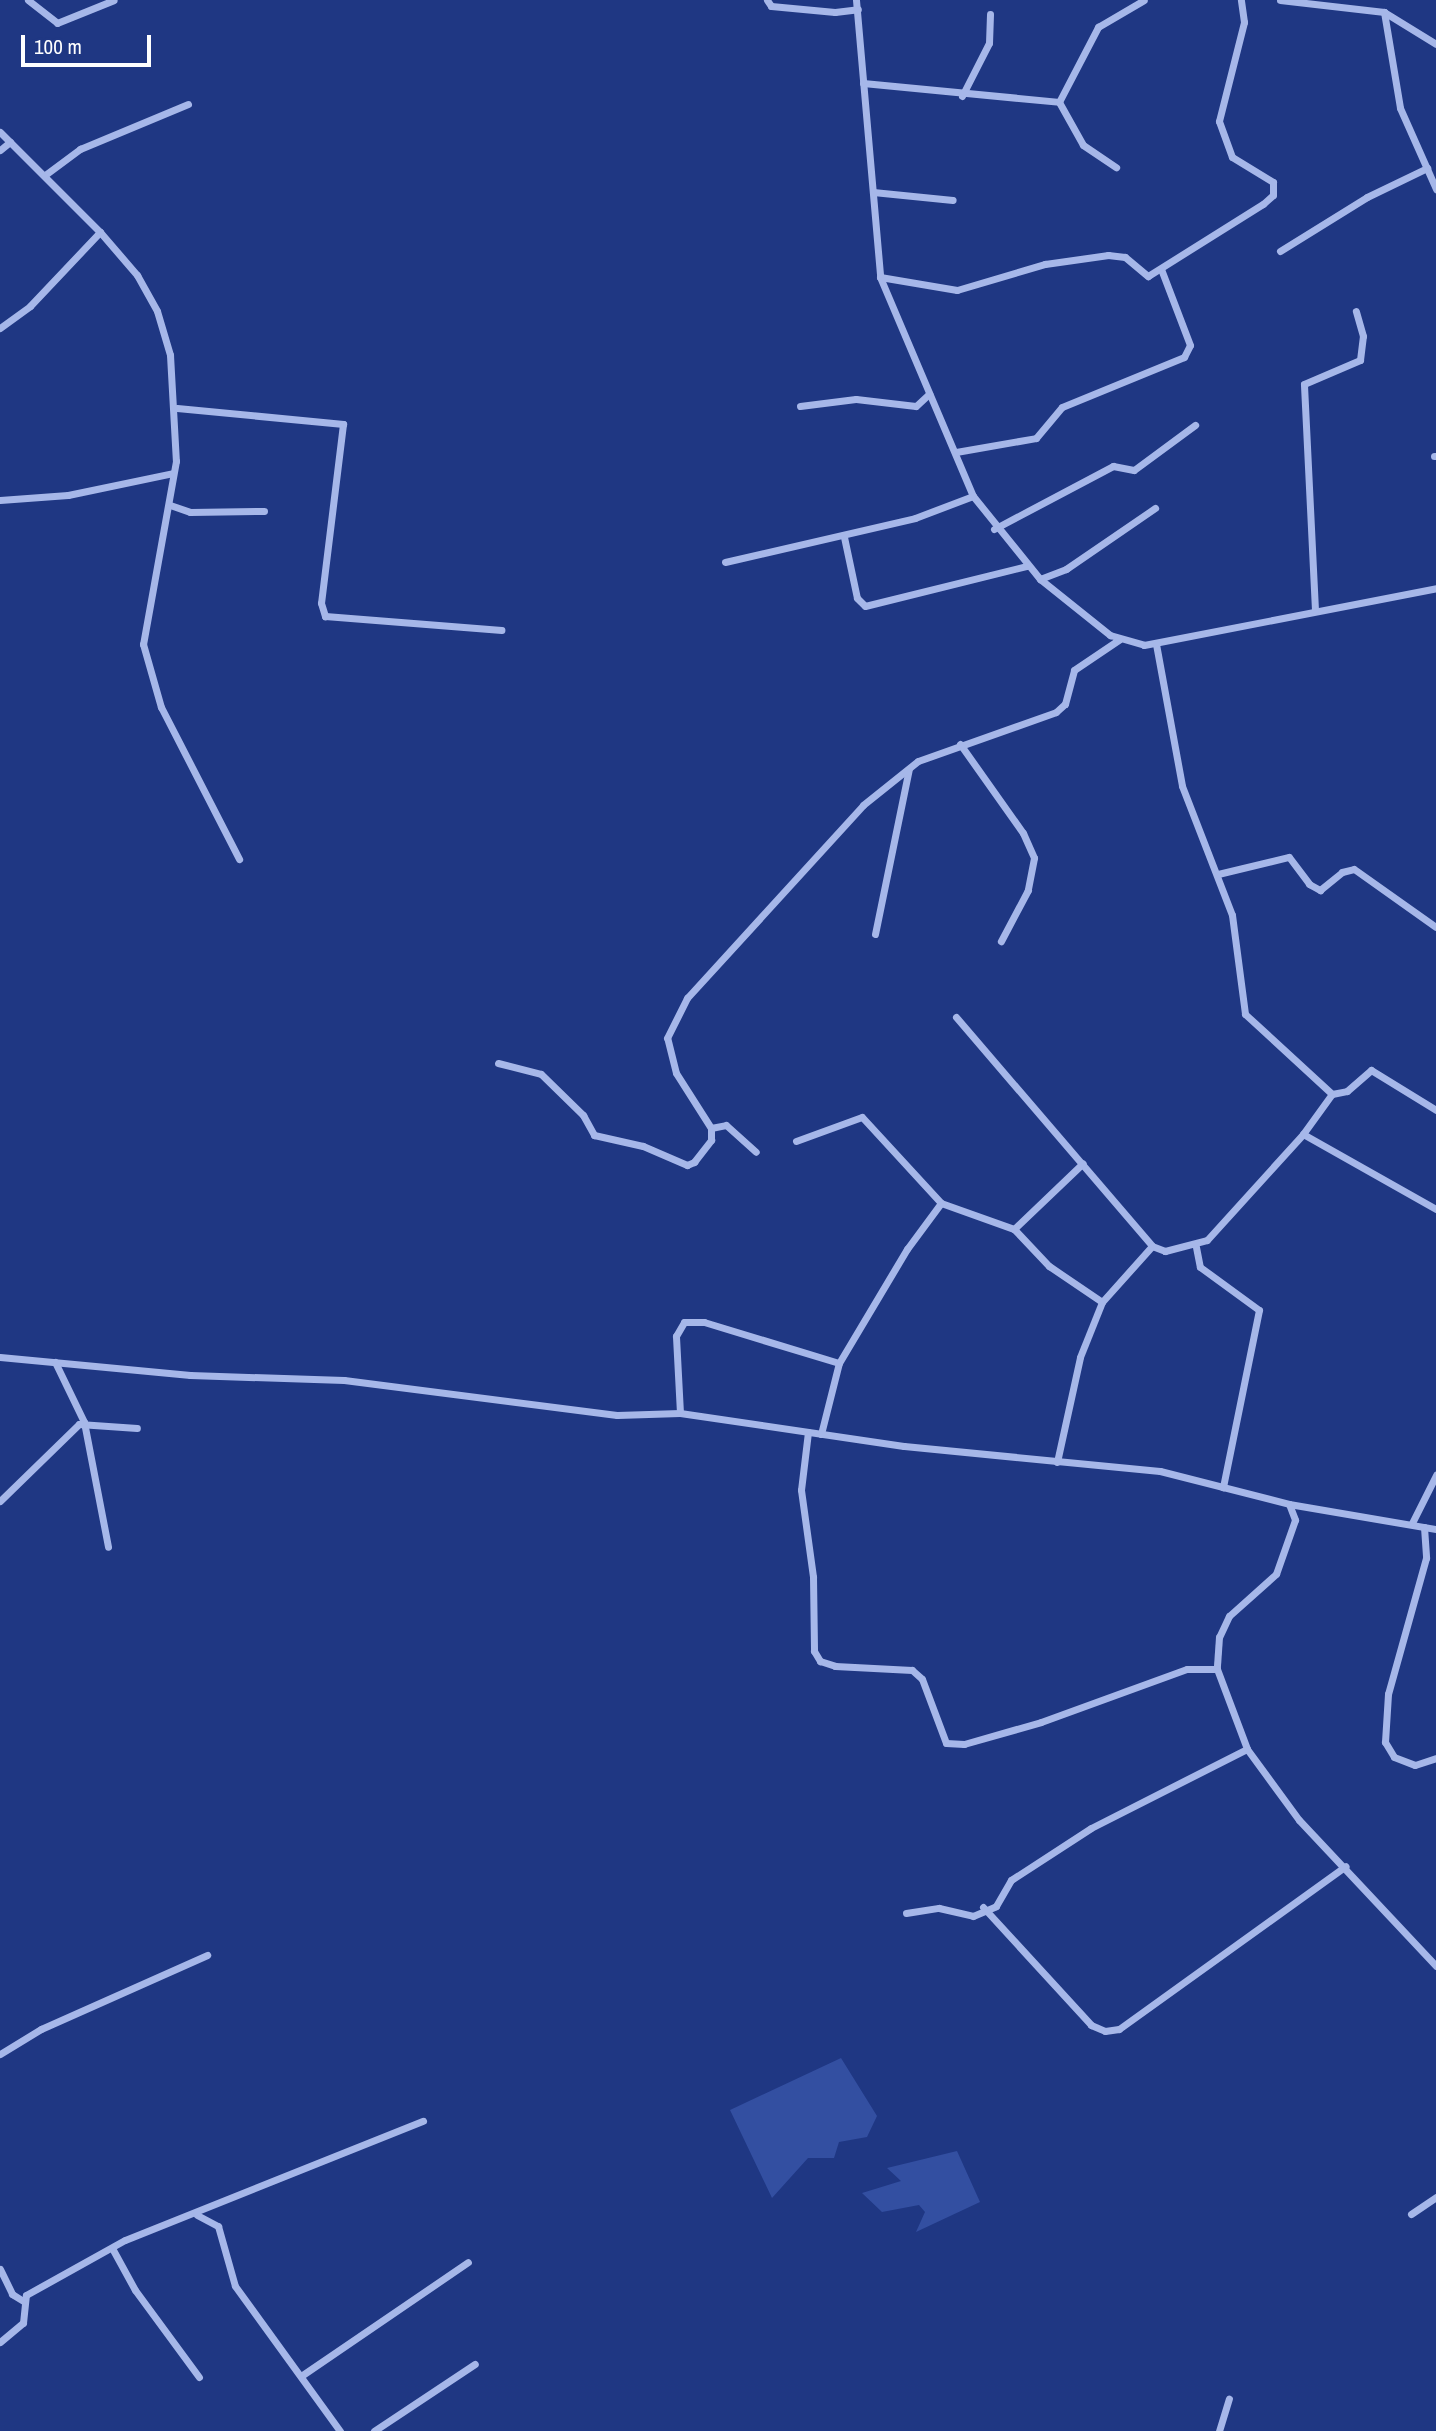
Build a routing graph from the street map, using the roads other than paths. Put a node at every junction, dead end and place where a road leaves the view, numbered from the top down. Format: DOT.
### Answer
graph roads {
  1 [pos="28,0"];
  2 [pos="114,0"];
  3 [pos="767,0"];
  4 [pos="856,0"];
  5 [pos="1144,0"];
  6 [pos="1241,0"];
  7 [pos="1280,0"];
  8 [pos="858,9"];
  9 [pos="1384,12"];
  10 [pos="990,14"];
  11 [pos="1436,44"];
  12 [pos="863,83"];
  13 [pos="962,96"];
  14 [pos="1059,102"];
  15 [pos="188,104"];
  16 [pos="0,132"];
  17 [pos="10,142"];
  18 [pos="0,150"];
  19 [pos="1116,167"];
  20 [pos="1427,168"];
  21 [pos="45,175"];
  22 [pos="1436,189"];
  23 [pos="873,192"];
  24 [pos="953,200"];
  25 [pos="100,232"];
  26 [pos="1280,251"];
  27 [pos="1161,269"];
  28 [pos="880,277"];
  29 [pos="1356,311"];
  30 [pos="0,328"];
  31 [pos="929,393"];
  32 [pos="800,406"];
  33 [pos="177,408"];
  34 [pos="1195,425"];
  35 [pos="956,452"];
  36 [pos="173,473"];
  37 [pos="973,496"];
  38 [pos="0,500"];
  39 [pos="170,505"];
  40 [pos="1155,508"];
  41 [pos="264,511"];
  42 [pos="995,529"];
  43 [pos="844,537"];
  44 [pos="725,562"];
  45 [pos="1027,566"];
  46 [pos="1040,579"];
  47 [pos="1436,588"];
  48 [pos="1315,610"];
  49 [pos="501,630"];
  50 [pos="1120,639"];
  51 [pos="1156,644"];
  52 [pos="960,744"];
  53 [pos="909,769"];
  54 [pos="239,859"];
  55 [pos="1217,874"];
  56 [pos="1436,926"];
  57 [pos="874,934"];
  58 [pos="1001,941"];
  59 [pos="956,1017"];
  60 [pos="498,1063"];
  61 [pos="1332,1094"];
  62 [pos="1436,1110"];
  63 [pos="712,1128"];
  64 [pos="1303,1134"];
  65 [pos="796,1141"];
  66 [pos="757,1152"];
  67 [pos="1083,1163"];
  68 [pos="941,1203"];
  69 [pos="1436,1209"];
  70 [pos="1014,1229"];
  71 [pos="1152,1246"];
  72 [pos="1196,1247"];
  73 [pos="1102,1302"];
  74 [pos="0,1357"];
  75 [pos="55,1362"];
  76 [pos="839,1363"];
  77 [pos="680,1413"];
  78 [pos="84,1422"];
  79 [pos="137,1428"];
  80 [pos="808,1432"];
  81 [pos="821,1434"];
  82 [pos="1057,1462"];
  83 [pos="1436,1475"];
  84 [pos="1223,1487"];
  85 [pos="0,1501"];
  86 [pos="1289,1504"];
  87 [pos="1412,1523"];
  88 [pos="1424,1527"];
  89 [pos="1436,1529"];
  90 [pos="108,1547"];
  91 [pos="1217,1669"];
  92 [pos="1247,1749"];
  93 [pos="1436,1758"];
  94 [pos="1346,1866"];
  95 [pos="983,1908"];
  96 [pos="906,1913"];
  97 [pos="207,1955"];
  98 [pos="1436,1966"];
  99 [pos="0,2054"];
  100 [pos="423,2121"];
  101 [pos="1436,2197"];
  102 [pos="1411,2214"];
  103 [pos="197,2215"];
  104 [pos="112,2248"];
  105 [pos="468,2262"];
  106 [pos="0,2269"];
  107 [pos="23,2301"];
  108 [pos="0,2342"];
  109 [pos="475,2364"];
  110 [pos="301,2376"];
  111 [pos="199,2377"];
  112 [pos="1229,2398"];
  113 [pos="340,2431"];
  114 [pos="374,2431"];
  115 [pos="1219,2431"];
  1 -- 2 [label="street"];
  3 -- 8 [label="street"];
  4 -- 8 [label="street"];
  5 -- 14 [label="street"];
  6 -- 27 [label="street"];
  7 -- 9 [label="street"];
  8 -- 12 [label="street"];
  9 -- 11 [label="street"];
  9 -- 20 [label="street"];
  10 -- 13 [label="street"];
  12 -- 13 [label="street"];
  12 -- 23 [label="street"];
  13 -- 14 [label="street"];
  14 -- 19 [label="street"];
  15 -- 21 [label="street"];
  16 -- 17 [label="street"];
  17 -- 18 [label="street"];
  17 -- 21 [label="street"];
  20 -- 22 [label="street"];
  20 -- 26 [label="street"];
  21 -- 25 [label="street"];
  23 -- 24 [label="street"];
  23 -- 28 [label="street"];
  25 -- 30 [label="street"];
  25 -- 33 [label="street"];
  27 -- 28 [label="street"];
  27 -- 35 [label="street"];
  28 -- 31 [label="street"];
  29 -- 48 [label="street"];
  31 -- 32 [label="street"];
  31 -- 35 [label="street"];
  33 -- 36 [label="street"];
  33 -- 49 [label="street"];
  34 -- 42 [label="street"];
  35 -- 37 [label="street"];
  36 -- 38 [label="street"];
  36 -- 39 [label="street"];
  37 -- 42 [label="street"];
  37 -- 43 [label="street"];
  39 -- 41 [label="street"];
  39 -- 54 [label="street"];
  40 -- 46 [label="street"];
  42 -- 45 [label="street"];
  43 -- 44 [label="street"];
  43 -- 45 [label="street"];
  45 -- 46 [label="street"];
  46 -- 50 [label="street"];
  47 -- 48 [label="street"];
  48 -- 51 [label="street"];
  50 -- 51 [label="street"];
  50 -- 52 [label="street"];
  51 -- 55 [label="street"];
  52 -- 53 [label="street"];
  52 -- 58 [label="street"];
  53 -- 57 [label="street"];
  53 -- 63 [label="street"];
  55 -- 56 [label="street"];
  55 -- 61 [label="street"];
  59 -- 67 [label="street"];
  60 -- 63 [label="street"];
  61 -- 62 [label="street"];
  61 -- 64 [label="street"];
  63 -- 66 [label="street"];
  64 -- 69 [label="street"];
  64 -- 72 [label="street"];
  65 -- 68 [label="street"];
  67 -- 70 [label="street"];
  67 -- 71 [label="street"];
  68 -- 70 [label="street"];
  68 -- 76 [label="street"];
  70 -- 73 [label="street"];
  71 -- 72 [label="street"];
  71 -- 73 [label="street"];
  72 -- 84 [label="street"];
  73 -- 82 [label="street"];
  74 -- 75 [label="street"];
  75 -- 77 [label="street"];
  75 -- 78 [label="street"];
  76 -- 77 [label="street"];
  76 -- 81 [label="street"];
  77 -- 80 [label="street"];
  78 -- 79 [label="street"];
  78 -- 85 [label="street"];
  78 -- 90 [label="street"];
  80 -- 81 [label="street"];
  80 -- 91 [label="street"];
  81 -- 82 [label="street"];
  82 -- 84 [label="street"];
  83 -- 87 [label="street"];
  84 -- 86 [label="street"];
  86 -- 87 [label="street"];
  86 -- 91 [label="street"];
  87 -- 88 [label="street"];
  88 -- 89 [label="street"];
  88 -- 93 [label="street"];
  91 -- 92 [label="street"];
  92 -- 94 [label="street"];
  92 -- 95 [label="street"];
  94 -- 95 [label="street"];
  94 -- 98 [label="street"];
  95 -- 96 [label="street"];
  97 -- 99 [label="street"];
  100 -- 103 [label="street"];
  101 -- 102 [label="street"];
  103 -- 104 [label="street"];
  103 -- 110 [label="street"];
  104 -- 107 [label="street"];
  104 -- 111 [label="street"];
  105 -- 110 [label="street"];
  106 -- 107 [label="street"];
  107 -- 108 [label="street"];
  109 -- 114 [label="street"];
  110 -- 113 [label="street"];
  112 -- 115 [label="street"];
}
